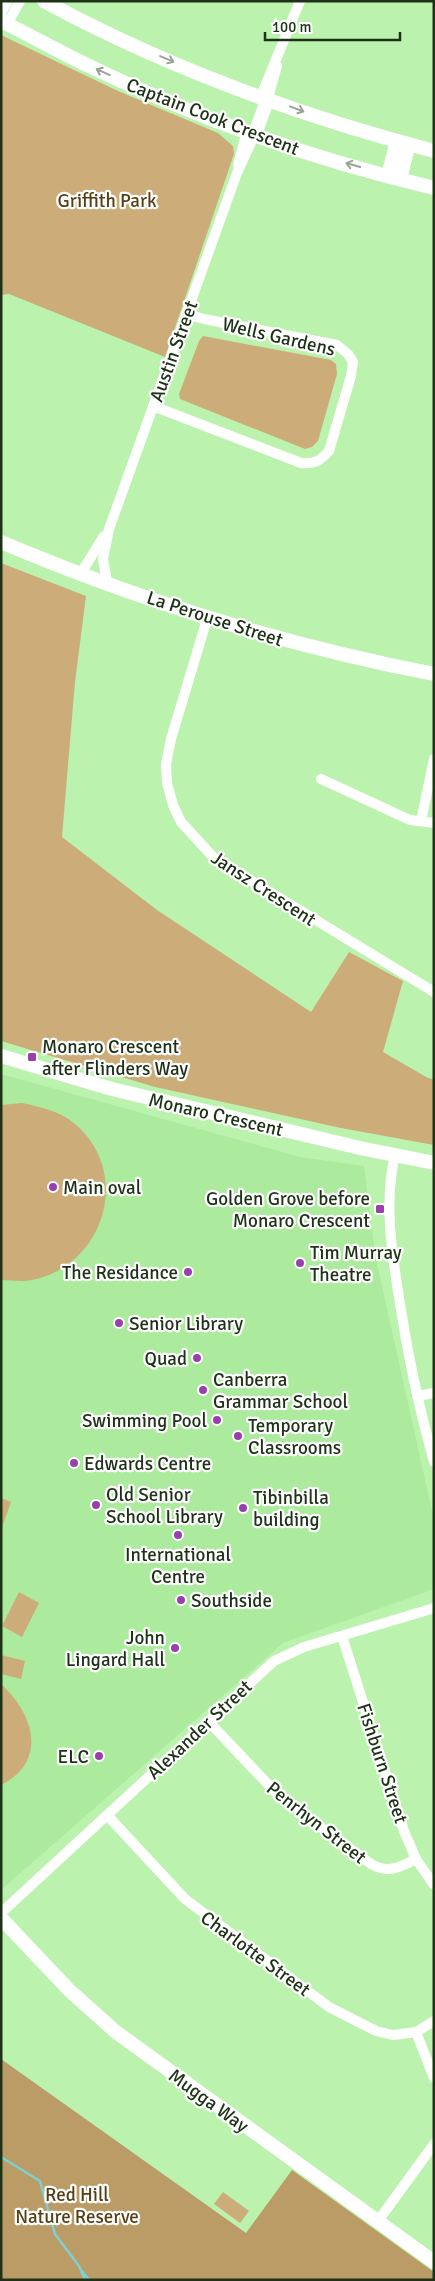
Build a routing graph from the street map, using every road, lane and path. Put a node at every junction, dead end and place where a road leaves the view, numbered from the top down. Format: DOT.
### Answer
graph roads {
  1 [pos="8,1"];
  2 [pos="20,1"];
  3 [pos="44,1"];
  4 [pos="300,1"];
  5 [pos="1,18"];
  6 [pos="264,97"];
  7 [pos="251,133"];
  8 [pos="403,143"];
  9 [pos="434,151"];
  10 [pos="394,177"];
  11 [pos="434,188"];
  12 [pos="186,314"];
  13 [pos="153,406"];
  14 [pos="109,529"];
  15 [pos="1,542"];
  16 [pos="81,572"];
  17 [pos="107,582"];
  18 [pos="207,619"];
  19 [pos="434,674"];
  20 [pos="434,759"];
  21 [pos="321,779"];
  22 [pos="421,821"];
  23 [pos="434,823"];
  24 [pos="434,992"];
  25 [pos="1,1056"];
  26 [pos="395,1155"];
  27 [pos="434,1163"];
  28 [pos="434,1393"];
  29 [pos="417,1396"];
  30 [pos="434,1462"];
  31 [pos="434,1608"];
  32 [pos="342,1636"];
  33 [pos="208,1721"];
  34 [pos="107,1815"];
  35 [pos="416,1859"];
  36 [pos="434,1885"];
  37 [pos="1,1913"];
  38 [pos="1,1918"];
  39 [pos="434,2022"];
  40 [pos="416,2032"];
  41 [pos="434,2078"];
  42 [pos="434,2144"];
  43 [pos="378,2221"];
  44 [pos="434,2262"];
  1 -- 5 [label="street"];
  2 -- 5 [label="street"];
  3 -- 6 [label="main road, Captain Cook Crescent, one-way"];
  4 -- 6 [label="street"];
  7 -- 5 [label="main road, Captain Cook Crescent, one-way"];
  6 -- 7 [label="main road"];
  6 -- 8 [label="main road, Captain Cook Crescent, one-way"];
  10 -- 7 [label="main road, Captain Cook Crescent, one-way"];
  7 -- 12 [label="street, Austin Street"];
  8 -- 9 [label="main road, Captain Cook Crescent"];
  8 -- 10 [label="main road"];
  10 -- 11 [label="main road, Captain Cook Crescent"];
  12 -- 13 [label="street, Austin Street"];
  12 -- 13 [label="street, Wells Gardens"];
  13 -- 14 [label="street, Austin Street"];
  14 -- 16 [label="street, Austin Street"];
  14 -- 17 [label="street, Austin Street"];
  15 -- 16 [label="main road, La Perouse Street"];
  16 -- 17 [label="main road, La Perouse Street"];
  17 -- 18 [label="main road, La Perouse Street"];
  18 -- 19 [label="main road, La Perouse Street"];
  18 -- 24 [label="street, Jansz Crescent"];
  20 -- 22 [label="street"];
  21 -- 22 [label="street"];
  22 -- 23 [label="street"];
  25 -- 26 [label="main road, Monaro Crescent"];
  26 -- 27 [label="main road, Monaro Crescent"];
  26 -- 29 [label="street"];
  28 -- 29 [label="street"];
  29 -- 30 [label="street"];
  31 -- 32 [label="street, Alexander Street"];
  32 -- 33 [label="street, Alexander Street"];
  32 -- 35 [label="street, Fishburn Street"];
  33 -- 34 [label="street, Alexander Street"];
  33 -- 35 [label="street, Penrhyn Street"];
  34 -- 37 [label="street, Alexander Street"];
  34 -- 40 [label="street, Charlotte Street"];
  35 -- 36 [label="street, Fishburn Street"];
  38 -- 43 [label="main road, Mugga Way"];
  39 -- 40 [label="street, Charlotte Street"];
  40 -- 41 [label="street"];
  42 -- 43 [label="street"];
  43 -- 44 [label="main road, Mugga Way"];
}
